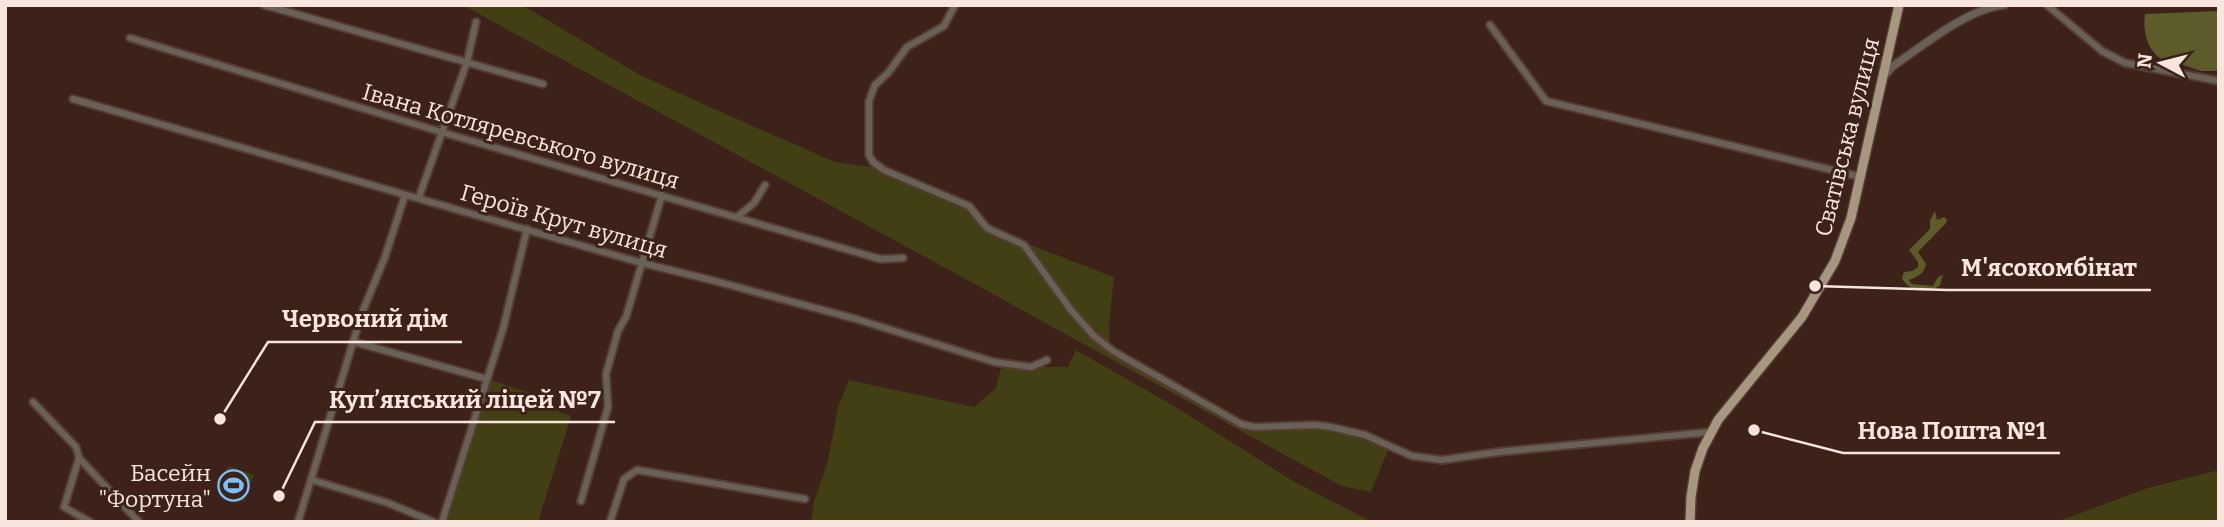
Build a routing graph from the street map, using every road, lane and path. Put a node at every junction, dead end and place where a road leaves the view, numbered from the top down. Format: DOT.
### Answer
graph roads {
  1 [pos="264,5"];
  2 [pos="955,5"];
  3 [pos="2004,5"];
  4 [pos="2047,5"];
  5 [pos="1899,7"];
  6 [pos="476,22"];
  7 [pos="1490,25"];
  8 [pos="130,38"];
  9 [pos="467,62"];
  10 [pos="1884,76"];
  11 [pos="2219,81"];
  12 [pos="543,84"];
  13 [pos="73,99"];
  14 [pos="441,132"];
  15 [pos="1861,177"];
  16 [pos="765,185"];
  17 [pos="405,195"];
  18 [pos="662,195"];
  19 [pos="419,197"];
  20 [pos="737,218"];
  21 [pos="527,229"];
  22 [pos="903,258"];
  23 [pos="642,263"];
  24 [pos="354,342"];
  25 [pos="1047,360"];
  26 [pos="487,379"];
  27 [pos="33,402"];
  28 [pos="1712,432"];
  29 [pos="79,458"];
  30 [pos="312,480"];
  31 [pos="805,499"];
  32 [pos="581,501"];
  33 [pos="90,522"];
  34 [pos="139,522"];
  35 [pos="298,522"];
  36 [pos="434,522"];
  37 [pos="442,522"];
  38 [pos="610,522"];
  39 [pos="1690,522"];
  1 -- 9 [label="street"];
  2 -- 28 [label="street"];
  3 -- 10 [label="street"];
  4 -- 11 [label="street"];
  5 -- 10 [label="main road, Сватівська вулиця"];
  6 -- 9 [label="street"];
  7 -- 15 [label="street"];
  8 -- 14 [label="street, Івана Котляревського вулиця"];
  9 -- 12 [label="street"];
  9 -- 14 [label="street"];
  10 -- 15 [label="main road, Сватівська вулиця"];
  13 -- 17 [label="street, Героїв Крут вулиця"];
  14 -- 18 [label="street, Івана Котляревського вулиця"];
  14 -- 19 [label="street"];
  15 -- 28 [label="main road, Сватівська вулиця"];
  16 -- 20 [label="street"];
  17 -- 19 [label="street, Героїв Крут вулиця"];
  17 -- 24 [label="street"];
  18 -- 20 [label="street, Івана Котляревського вулиця"];
  18 -- 23 [label="street"];
  19 -- 21 [label="street, Героїв Крут вулиця"];
  20 -- 22 [label="street, Івана Котляревського вулиця"];
  21 -- 23 [label="street, Героїв Крут вулиця"];
  21 -- 26 [label="street"];
  23 -- 25 [label="street, Героїв Крут вулиця"];
  23 -- 32 [label="street"];
  24 -- 26 [label="street"];
  24 -- 30 [label="street"];
  26 -- 37 [label="street"];
  27 -- 29 [label="street"];
  28 -- 39 [label="main road, Сватівська вулиця"];
  29 -- 33 [label="street"];
  29 -- 34 [label="street"];
  30 -- 35 [label="street"];
  30 -- 36 [label="street"];
  31 -- 38 [label="street"];
}
